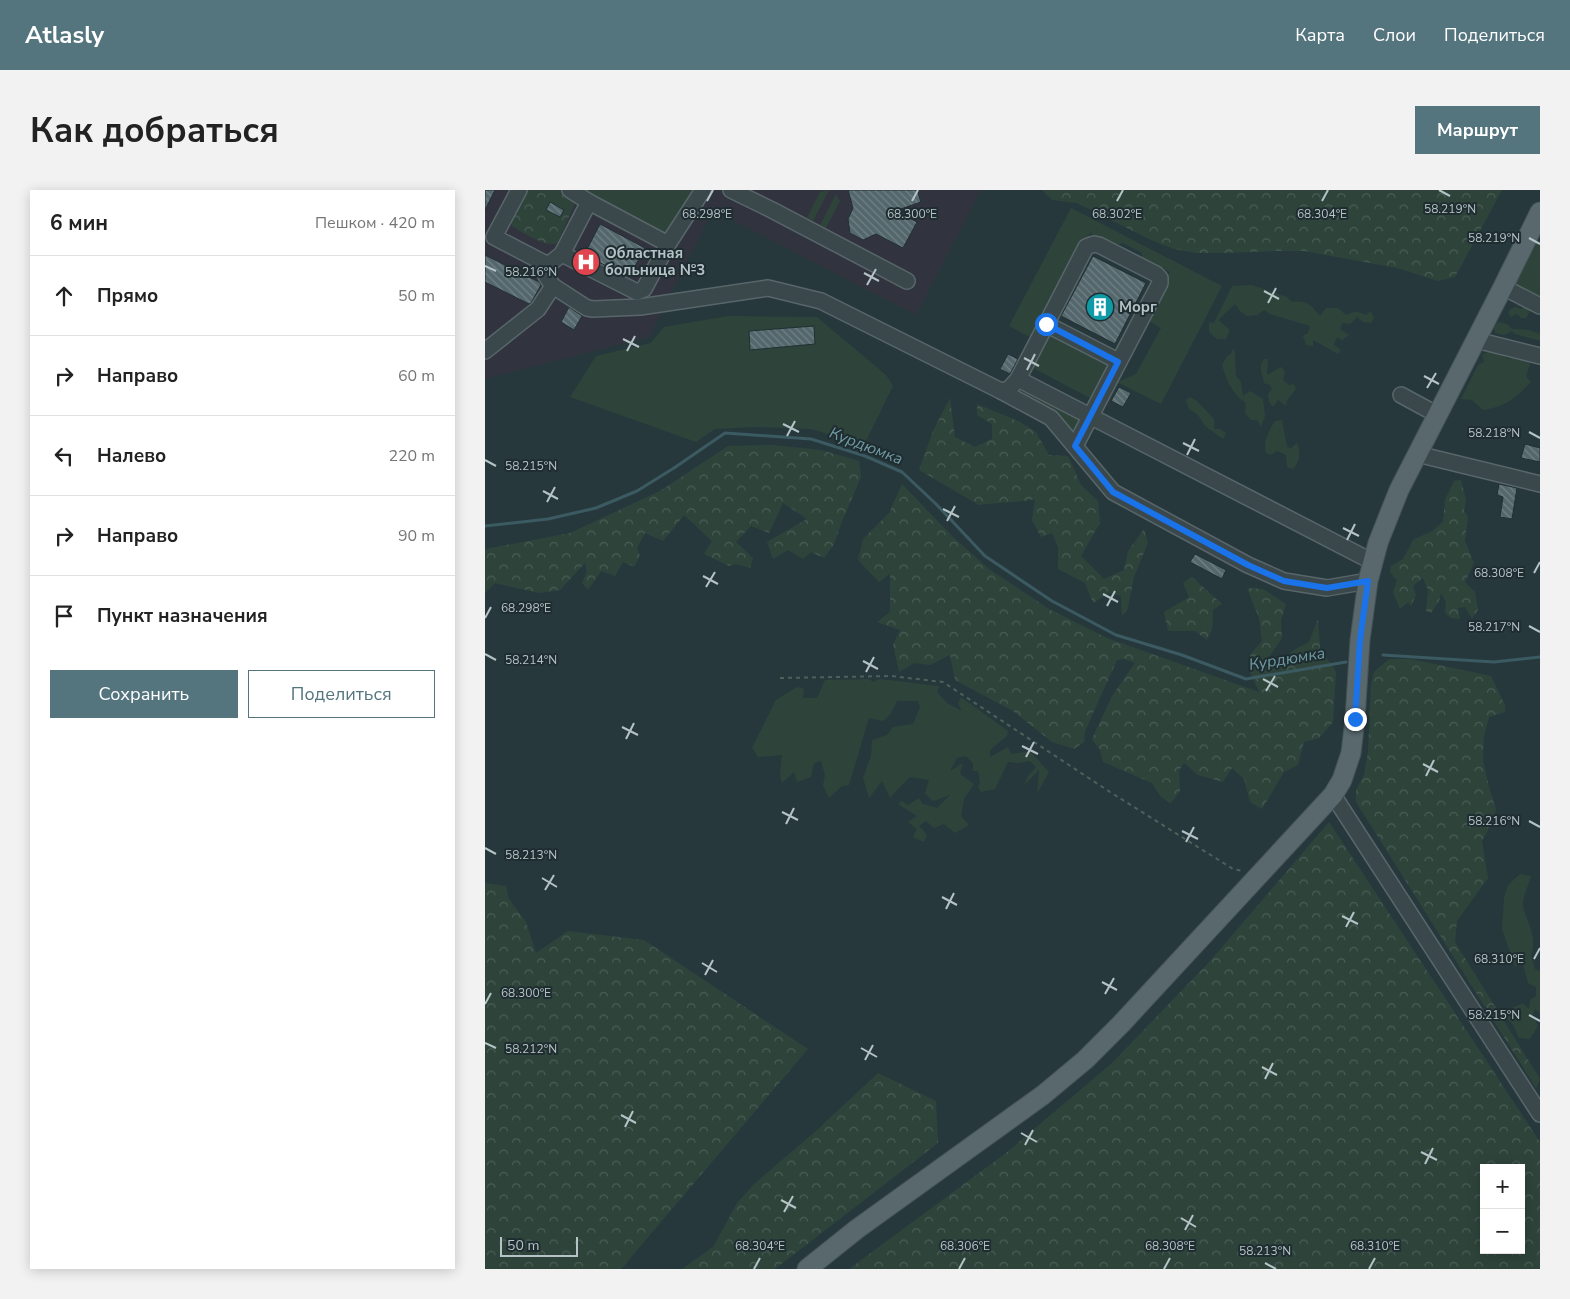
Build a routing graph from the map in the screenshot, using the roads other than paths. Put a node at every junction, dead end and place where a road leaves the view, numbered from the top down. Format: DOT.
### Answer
graph roads {
  1 [pos="519,190"];
  2 [pos="570,190"];
  3 [pos="703,190"];
  4 [pos="731,190"];
  5 [pos="589,202"];
  6 [pos="1540,212"];
  7 [pos="668,244"];
  8 [pos="562,254"];
  9 [pos="548,265"];
  10 [pos="907,281"];
  11 [pos="553,286"];
  12 [pos="1503,287"];
  13 [pos="1540,306"];
  14 [pos="1046,324"];
  15 [pos="1476,340"];
  16 [pos="485,351"];
  17 [pos="1540,356"];
  18 [pos="1118,362"];
  19 [pos="1018,379"];
  20 [pos="1001,391"];
  21 [pos="1401,395"];
  22 [pos="1438,415"];
  23 [pos="1090,416"];
  24 [pos="1075,446"];
  25 [pos="1417,454"];
  26 [pos="1540,484"];
  27 [pos="1373,562"];
  28 [pos="1368,581"];
  29 [pos="1333,795"];
  30 [pos="1540,1114"];
  31 [pos="807,1269"];
  1 -- 9 [label="street"];
  2 -- 5 [label="street"];
  3 -- 7 [label="street"];
  4 -- 10 [label="street"];
  5 -- 7 [label="street"];
  5 -- 8 [label="street"];
  6 -- 12 [label="main road"];
  7 -- 8 [label="street"];
  8 -- 9 [label="street"];
  9 -- 11 [label="street"];
  11 -- 16 [label="street"];
  11 -- 20 [label="street"];
  12 -- 13 [label="street"];
  12 -- 15 [label="main road"];
  14 -- 18 [label="street"];
  14 -- 18 [label="street"];
  14 -- 19 [label="street"];
  15 -- 17 [label="street"];
  15 -- 22 [label="main road"];
  18 -- 23 [label="street"];
  19 -- 20 [label="street"];
  19 -- 23 [label="street"];
  20 -- 24 [label="street"];
  21 -- 22 [label="street"];
  22 -- 25 [label="main road"];
  23 -- 24 [label="street"];
  23 -- 27 [label="street"];
  24 -- 28 [label="street"];
  25 -- 26 [label="street"];
  25 -- 27 [label="main road"];
  27 -- 28 [label="main road"];
  28 -- 29 [label="main road"];
  29 -- 30 [label="street"];
  29 -- 31 [label="main road"];
}
